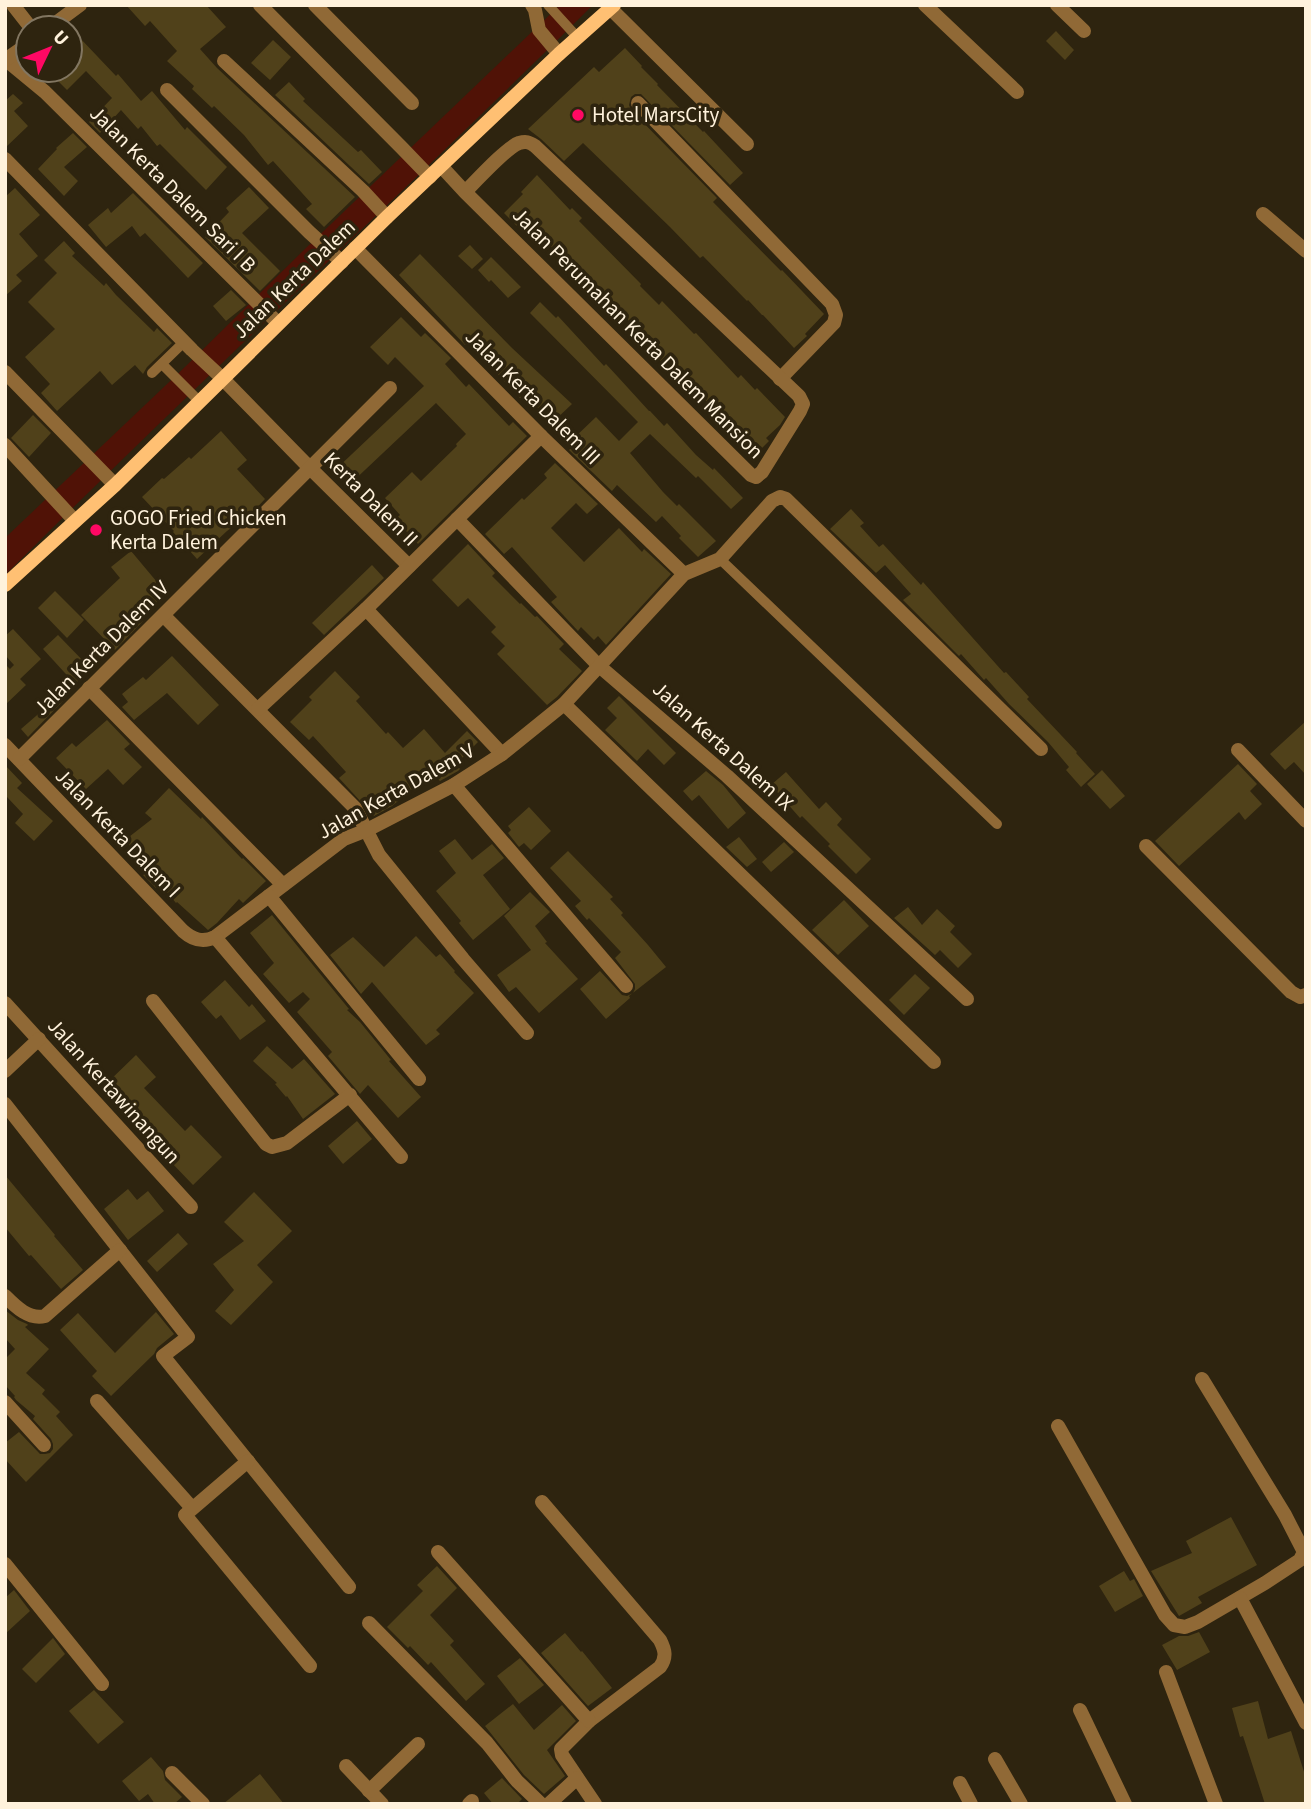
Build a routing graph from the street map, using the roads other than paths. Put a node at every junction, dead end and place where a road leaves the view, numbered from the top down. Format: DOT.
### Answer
graph roads {
  1 [pos="260,5"];
  2 [pos="315,5"];
  3 [pos="925,5"];
  4 [pos="1057,5"];
  5 [pos="549,6"];
  6 [pos="613,7"];
  7 [pos="534,11"];
  8 [pos="1084,31"];
  9 [pos="575,34"];
  10 [pos="557,52"];
  11 [pos="5,60"];
  12 [pos="224,61"];
  13 [pos="167,90"];
  14 [pos="1017,92"];
  15 [pos="412,103"];
  16 [pos="638,103"];
  17 [pos="747,144"];
  18 [pos="5,159"];
  19 [pos="441,166"];
  20 [pos="428,176"];
  21 [pos="465,192"];
  22 [pos="1263,214"];
  23 [pos="385,215"];
  24 [pos="355,248"];
  25 [pos="1306,251"];
  26 [pos="340,259"];
  27 [pos="276,321"];
  28 [pos="188,346"];
  29 [pos="165,366"];
  30 [pos="5,372"];
  31 [pos="152,373"];
  32 [pos="220,376"];
  33 [pos="780,379"];
  34 [pos="390,388"];
  35 [pos="197,398"];
  36 [pos="541,436"];
  37 [pos="5,445"];
  38 [pos="307,466"];
  39 [pos="111,481"];
  40 [pos="73,519"];
  41 [pos="457,519"];
  42 [pos="720,559"];
  43 [pos="409,566"];
  44 [pos="684,574"];
  45 [pos="5,585"];
  46 [pos="366,609"];
  47 [pos="164,616"];
  48 [pos="598,665"];
  49 [pos="89,688"];
  50 [pos="564,704"];
  51 [pos="258,709"];
  52 [pos="5,745"];
  53 [pos="1041,749"];
  54 [pos="1238,750"];
  55 [pos="502,754"];
  56 [pos="19,759"];
  57 [pos="454,785"];
  58 [pos="1306,821"];
  59 [pos="997,824"];
  60 [pos="367,830"];
  61 [pos="1146,846"];
  62 [pos="283,885"];
  63 [pos="269,896"];
  64 [pos="210,939"];
  65 [pos="626,986"];
  66 [pos="1306,995"];
  67 [pos="967,999"];
  68 [pos="153,1001"];
  69 [pos="5,1003"];
  70 [pos="527,1033"];
  71 [pos="39,1039"];
  72 [pos="934,1062"];
  73 [pos="5,1071"];
  74 [pos="419,1079"];
  75 [pos="350,1095"];
  76 [pos="5,1104"];
  77 [pos="401,1157"];
  78 [pos="191,1207"];
  79 [pos="120,1250"];
  80 [pos="5,1296"];
  81 [pos="1202,1379"];
  82 [pos="97,1401"];
  83 [pos="5,1402"];
  84 [pos="1058,1426"];
  85 [pos="44,1445"];
  86 [pos="248,1461"];
  87 [pos="542,1502"];
  88 [pos="192,1508"];
  89 [pos="438,1552"];
  90 [pos="5,1564"];
  91 [pos="349,1587"];
  92 [pos="1240,1598"];
  93 [pos="369,1623"];
  94 [pos="310,1666"];
  95 [pos="1166,1672"];
  96 [pos="102,1684"];
  97 [pos="1080,1710"];
  98 [pos="589,1721"];
  99 [pos="1306,1723"];
  100 [pos="418,1744"];
  101 [pos="995,1759"];
  102 [pos="346,1766"];
  103 [pos="172,1773"];
  104 [pos="577,1778"];
  105 [pos="960,1783"];
  106 [pos="369,1791"];
  107 [pos="203,1804"];
  108 [pos="382,1804"];
  109 [pos="541,1804"];
  110 [pos="549,1804"];
  111 [pos="595,1804"];
  112 [pos="971,1804"];
  113 [pos="1021,1804"];
  114 [pos="1125,1804"];
  115 [pos="1216,1804"];
  1 -- 20 [label="street"];
  2 -- 15 [label="street"];
  3 -- 14 [label="street"];
  4 -- 8 [label="street"];
  5 -- 9 [label="lane"];
  6 -- 9 [label="street, Jalan Kerta Dalem"];
  6 -- 17 [label="street"];
  7 -- 10 [label="street"];
  9 -- 10 [label="street, Jalan Kerta Dalem"];
  10 -- 19 [label="street, Jalan Kerta Dalem"];
  11 -- 27 [label="street, Jalan Kerta Dalem Sari I B"];
  12 -- 23 [label="street"];
  13 -- 26 [label="street"];
  16 -- 33 [label="street"];
  18 -- 28 [label="street, Kerta Dalem II"];
  19 -- 20 [label="street, Jalan Kerta Dalem"];
  19 -- 21 [label="street, Jalan Perumahan Kerta Dalem Mansion"];
  20 -- 23 [label="street, Jalan Kerta Dalem"];
  21 -- 33 [label="street, Jalan Perumahan Kerta Dalem Mansion"];
  21 -- 33 [label="street, Jalan Perumahan Kerta Dalem Mansion"];
  22 -- 25 [label="street"];
  23 -- 24 [label="street, Jalan Kerta Dalem"];
  24 -- 26 [label="street, Jalan Kerta Dalem"];
  24 -- 36 [label="street, Jalan Kerta Dalem III"];
  26 -- 27 [label="street, Jalan Kerta Dalem"];
  27 -- 32 [label="street, Jalan Kerta Dalem"];
  28 -- 29 [label="lane"];
  28 -- 32 [label="street, Kerta Dalem II"];
  29 -- 31 [label="lane"];
  29 -- 35 [label="lane"];
  30 -- 39 [label="street"];
  32 -- 35 [label="street, Jalan Kerta Dalem"];
  32 -- 38 [label="street, Kerta Dalem II"];
  34 -- 38 [label="street, Jalan Kerta Dalem IV"];
  35 -- 39 [label="street, Jalan Kerta Dalem"];
  36 -- 41 [label="street"];
  36 -- 44 [label="street, Jalan Kerta Dalem III"];
  37 -- 40 [label="street"];
  38 -- 43 [label="street, Kerta Dalem II"];
  38 -- 47 [label="street, Jalan Kerta Dalem IV"];
  39 -- 40 [label="street, Jalan Kerta Dalem"];
  40 -- 45 [label="street, Jalan Kerta Dalem"];
  41 -- 43 [label="street"];
  41 -- 48 [label="street, Jalan Kerta Dalem IX"];
  42 -- 44 [label="street, Jalan Kerta Dalem V"];
  42 -- 53 [label="street, Jalan Kerta Dalem V"];
  42 -- 59 [label="lane"];
  43 -- 46 [label="street"];
  44 -- 48 [label="street, Jalan Kerta Dalem V"];
  46 -- 51 [label="street"];
  46 -- 55 [label="street"];
  47 -- 49 [label="street, Jalan Kerta Dalem IV"];
  47 -- 51 [label="street"];
  48 -- 50 [label="street, Jalan Kerta Dalem V"];
  48 -- 67 [label="street, Jalan Kerta Dalem IX"];
  49 -- 56 [label="street, Jalan Kerta Dalem IV"];
  49 -- 62 [label="street"];
  50 -- 55 [label="street, Jalan Kerta Dalem V"];
  50 -- 72 [label="street"];
  51 -- 60 [label="street"];
  52 -- 56 [label="street, Jalan Kerta Dalem I"];
  54 -- 58 [label="street"];
  55 -- 57 [label="street, Jalan Kerta Dalem V"];
  56 -- 64 [label="street, Jalan Kerta Dalem I"];
  57 -- 60 [label="street, Jalan Kerta Dalem V"];
  57 -- 65 [label="street"];
  60 -- 62 [label="street, Jalan Kerta Dalem V"];
  60 -- 70 [label="street"];
  61 -- 66 [label="street"];
  62 -- 63 [label="street, Jalan Kerta Dalem V"];
  63 -- 64 [label="street, Jalan Kerta Dalem V"];
  63 -- 74 [label="street"];
  64 -- 75 [label="street, Jalan Kerta Dalem I"];
  68 -- 75 [label="street"];
  69 -- 71 [label="street, Jalan Kertawinangun"];
  71 -- 73 [label="street"];
  71 -- 78 [label="street, Jalan Kertawinangun"];
  75 -- 77 [label="street, Jalan Kerta Dalem I"];
  76 -- 79 [label="street"];
  79 -- 80 [label="street"];
  79 -- 86 [label="street"];
  81 -- 92 [label="street"];
  82 -- 88 [label="street"];
  83 -- 85 [label="street"];
  84 -- 92 [label="street"];
  86 -- 88 [label="street"];
  86 -- 91 [label="street"];
  87 -- 98 [label="street"];
  88 -- 94 [label="street"];
  89 -- 98 [label="street"];
  90 -- 96 [label="street"];
  92 -- 99 [label="street"];
  93 -- 109 [label="street"];
  95 -- 115 [label="street"];
  97 -- 114 [label="street"];
  98 -- 104 [label="street"];
  100 -- 106 [label="street"];
  101 -- 113 [label="street"];
  102 -- 106 [label="street"];
  103 -- 107 [label="street"];
  104 -- 110 [label="street"];
  104 -- 111 [label="street"];
  105 -- 112 [label="street"];
  106 -- 108 [label="street"];
}
